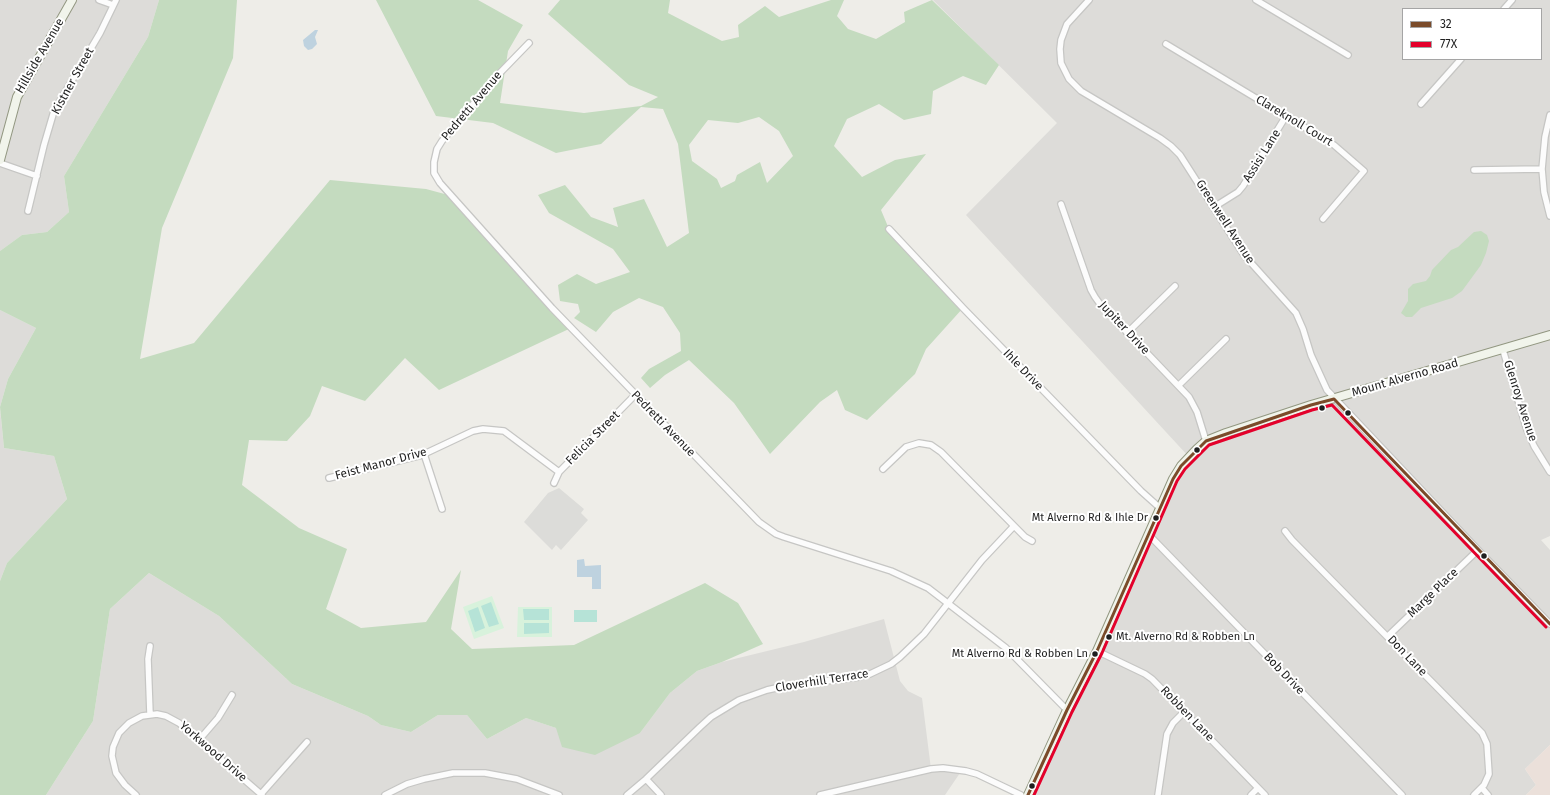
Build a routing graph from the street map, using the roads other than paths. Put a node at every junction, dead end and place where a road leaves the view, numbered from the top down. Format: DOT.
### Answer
graph roads {
  1 [pos="72,0"];
  2 [pos="99,0"];
  3 [pos="1089,0"];
  4 [pos="1256,0"];
  5 [pos="1512,0"];
  6 [pos="115,3"];
  7 [pos="1505,8"];
  8 [pos="528,43"];
  9 [pos="1166,44"];
  10 [pos="1348,55"];
  11 [pos="1459,60"];
  12 [pos="1421,104"];
  13 [pos="1550,115"];
  14 [pos="1286,116"];
  15 [pos="0,161"];
  16 [pos="1542,168"];
  17 [pos="1474,170"];
  18 [pos="37,176"];
  19 [pos="1061,204"];
  20 [pos="1214,207"];
  21 [pos="28,211"];
  22 [pos="1550,216"];
  23 [pos="1323,219"];
  24 [pos="889,229"];
  25 [pos="1175,286"];
  26 [pos="1128,333"];
  27 [pos="1550,335"];
  28 [pos="1226,339"];
  29 [pos="1503,350"];
  30 [pos="1179,385"];
  31 [pos="635,396"];
  32 [pos="1334,399"];
  33 [pos="1206,441"];
  34 [pos="424,454"];
  35 [pos="883,469"];
  36 [pos="559,472"];
  37 [pos="1550,472"];
  38 [pos="329,478"];
  39 [pos="554,483"];
  40 [pos="1160,508"];
  41 [pos="442,509"];
  42 [pos="1014,526"];
  43 [pos="1285,531"];
  44 [pos="1149,535"];
  45 [pos="1032,541"];
  46 [pos="1478,550"];
  47 [pos="948,604"];
  48 [pos="1550,624"];
  49 [pos="1388,636"];
  50 [pos="150,646"];
  51 [pos="1097,651"];
  52 [pos="232,695"];
  53 [pos="1067,710"];
  54 [pos="1184,712"];
  55 [pos="150,714"];
  56 [pos="199,740"];
  57 [pos="307,742"];
  58 [pos="646,779"];
  59 [pos="1258,788"];
  60 [pos="1482,788"];
  61 [pos="136,795"];
  62 [pos="262,795"];
  63 [pos="385,795"];
  64 [pos="559,795"];
  65 [pos="627,795"];
  66 [pos="661,795"];
  67 [pos="820,795"];
  68 [pos="1021,795"];
  69 [pos="1028,795"];
  70 [pos="1158,795"];
  71 [pos="1251,795"];
  72 [pos="1265,795"];
  73 [pos="1402,795"];
  74 [pos="1474,795"];
  75 [pos="1488,795"];
  1 -- 15 [label="street, Hillside Avenue"];
  2 -- 6 [label="street"];
  3 -- 20 [label="street, Greenwell Avenue"];
  4 -- 10 [label="street"];
  5 -- 7 [label="street"];
  6 -- 18 [label="street, Kistner Street"];
  8 -- 31 [label="street, Pedretti Avenue"];
  9 -- 14 [label="street, Clareknoll Court"];
  11 -- 12 [label="street"];
  13 -- 16 [label="street"];
  14 -- 20 [label="street, Assisi Lane"];
  14 -- 23 [label="street, Clareknoll Court"];
  15 -- 18 [label="street"];
  16 -- 17 [label="street"];
  16 -- 22 [label="street"];
  18 -- 21 [label="street, Kistner Street"];
  19 -- 26 [label="street, Jupiter Drive"];
  20 -- 32 [label="street, Greenwell Avenue"];
  24 -- 40 [label="street, Ihle Drive"];
  25 -- 26 [label="street"];
  26 -- 30 [label="street, Jupiter Drive"];
  27 -- 29 [label="street, Mount Alverno Road"];
  28 -- 30 [label="street"];
  29 -- 32 [label="street, Mount Alverno Road"];
  29 -- 37 [label="street, Glenroy Avenue"];
  30 -- 33 [label="street, Jupiter Drive"];
  31 -- 36 [label="street, Felicia Street"];
  31 -- 47 [label="street, Pedretti Avenue"];
  32 -- 33 [label="street, Mount Alverno Road"];
  32 -- 46 [label="street, Greenwell Avenue"];
  33 -- 40 [label="street, Mount Alverno Road"];
  34 -- 36 [label="street, Feist Manor Drive"];
  34 -- 38 [label="street, Feist Manor Drive"];
  34 -- 41 [label="street"];
  35 -- 42 [label="street"];
  36 -- 39 [label="street, Felicia Street"];
  40 -- 44 [label="street, Mount Alverno Road"];
  42 -- 45 [label="street"];
  42 -- 47 [label="street, Cloverhill Terrace"];
  43 -- 49 [label="street, Don Lane"];
  44 -- 51 [label="street, Mount Alverno Road"];
  44 -- 73 [label="street, Bob Drive"];
  46 -- 48 [label="street, Greenwell Avenue"];
  46 -- 49 [label="street, Marge Place"];
  47 -- 53 [label="street, Pedretti Avenue"];
  47 -- 58 [label="street, Cloverhill Terrace"];
  49 -- 60 [label="street, Don Lane"];
  50 -- 55 [label="street"];
  51 -- 53 [label="street, Mount Alverno Road"];
  51 -- 54 [label="street, Robben Lane"];
  52 -- 56 [label="street"];
  53 -- 69 [label="street, Mount Alverno Road"];
  54 -- 59 [label="street, Robben Lane"];
  54 -- 70 [label="street"];
  55 -- 56 [label="street, Yorkwood Drive"];
  55 -- 61 [label="street"];
  56 -- 62 [label="street, Yorkwood Drive"];
  57 -- 62 [label="street"];
  58 -- 65 [label="street, Cloverhill Terrace"];
  58 -- 66 [label="street"];
  59 -- 71 [label="street"];
  59 -- 72 [label="street, Robben Lane"];
  60 -- 74 [label="street"];
  60 -- 75 [label="street"];
  63 -- 64 [label="street"];
  67 -- 68 [label="street"];
}
